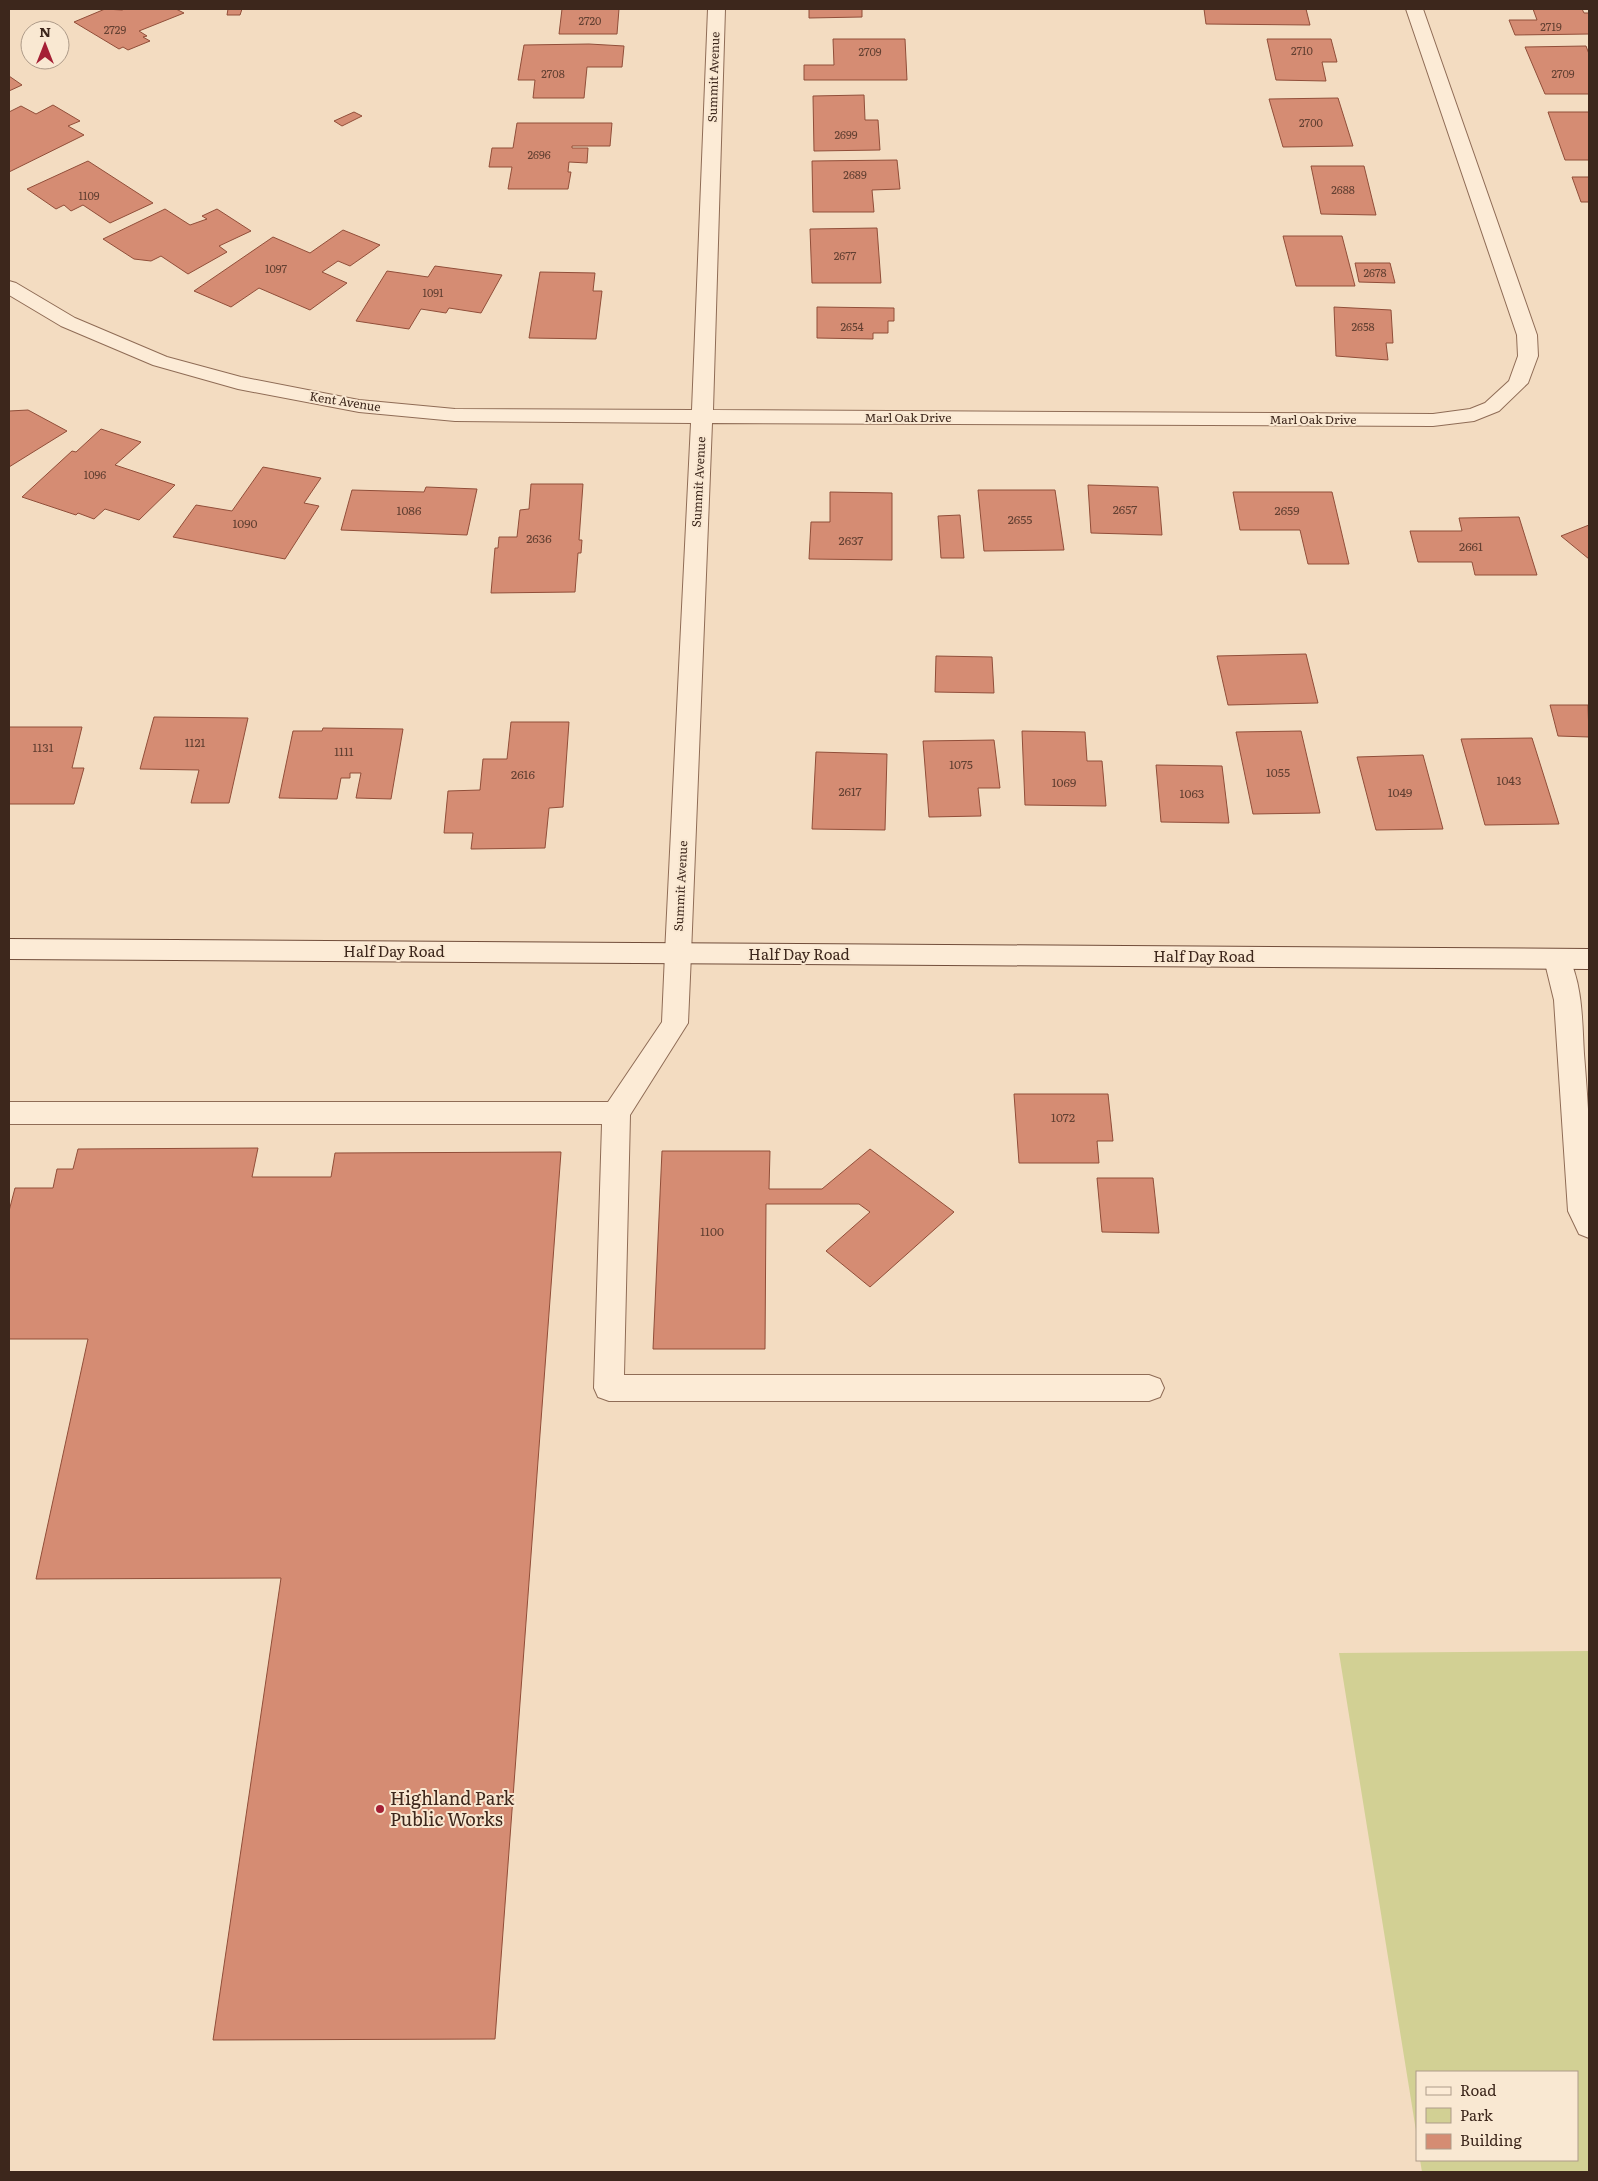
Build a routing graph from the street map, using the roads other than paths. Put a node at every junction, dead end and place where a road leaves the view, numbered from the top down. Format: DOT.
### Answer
graph roads {
  1 [pos="716,9"];
  2 [pos="1414,9"];
  3 [pos="9,287"];
  4 [pos="702,417"];
  5 [pos="9,949"];
  6 [pos="678,954"];
  7 [pos="1557,959"];
  8 [pos="1589,959"];
  9 [pos="9,1113"];
  10 [pos="616,1113"];
  11 [pos="1589,1226"];
  12 [pos="1149,1388"];
  1 -- 4 [label="street, Summit Avenue"];
  2 -- 4 [label="street, Marl Oak Drive"];
  3 -- 4 [label="street, Kent Avenue"];
  4 -- 6 [label="street, Summit Avenue"];
  5 -- 6 [label="street, Half Day Road"];
  6 -- 7 [label="street, Half Day Road"];
  6 -- 10 [label="street, Summit Avenue"];
  7 -- 8 [label="street, Half Day Road"];
  7 -- 11 [label="street"];
  9 -- 10 [label="street"];
  10 -- 12 [label="street"];
}
